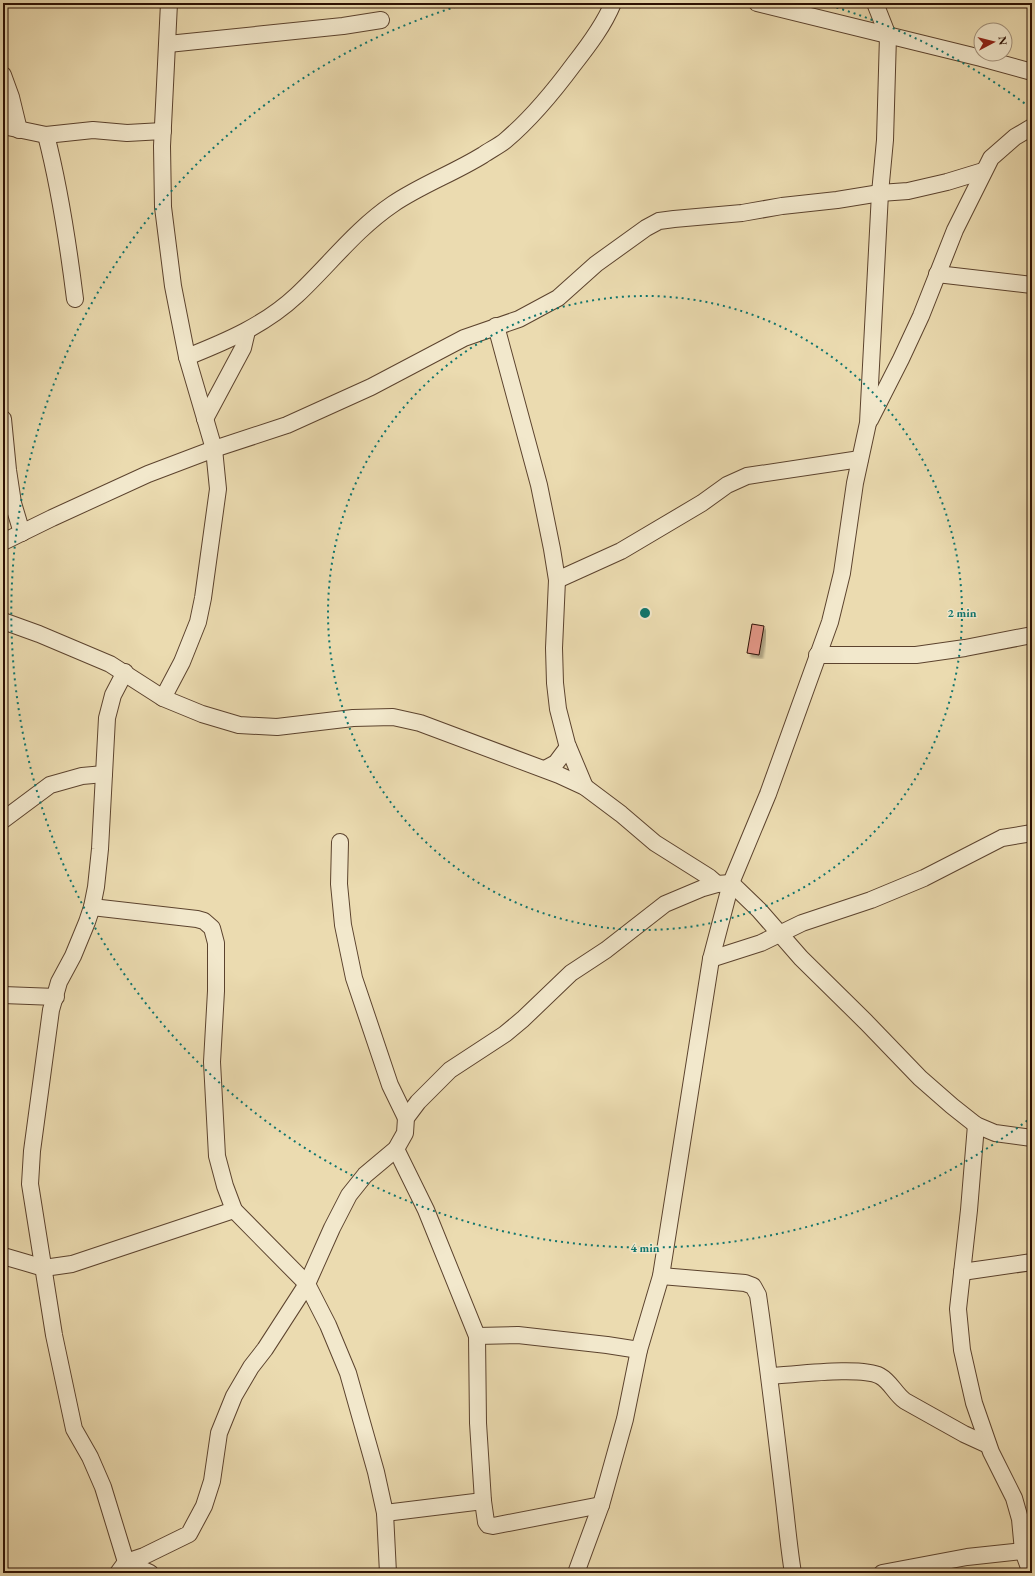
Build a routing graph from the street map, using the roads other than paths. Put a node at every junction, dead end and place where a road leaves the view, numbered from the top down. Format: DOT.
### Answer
graph roads {
  1 [pos="169,3"];
  2 [pos="613,3"];
  3 [pos="757,3"];
  4 [pos="875,3"];
  5 [pos="381,20"];
  6 [pos="888,36"];
  7 [pos="168,44"];
  8 [pos="1032,72"];
  9 [pos="3,75"];
  10 [pos="3,126"];
  11 [pos="1032,127"];
  12 [pos="20,130"];
  13 [pos="163,131"];
  14 [pos="46,135"];
  15 [pos="983,171"];
  16 [pos="880,192"];
  17 [pos="937,274"];
  18 [pos="1032,285"];
  19 [pos="75,299"];
  20 [pos="496,326"];
  21 [pos="247,331"];
  22 [pos="187,357"];
  23 [pos="3,419"];
  24 [pos="205,419"];
  25 [pos="868,423"];
  26 [pos="214,449"];
  27 [pos="860,459"];
  28 [pos="22,533"];
  29 [pos="3,542"];
  30 [pos="557,580"];
  31 [pos="3,621"];
  32 [pos="1032,635"];
  33 [pos="817,655"];
  34 [pos="125,672"];
  35 [pos="163,698"];
  36 [pos="568,747"];
  37 [pos="545,769"];
  38 [pos="104,774"];
  39 [pos="585,786"];
  40 [pos="3,820"];
  41 [pos="1032,833"];
  42 [pos="340,842"];
  43 [pos="724,883"];
  44 [pos="92,906"];
  45 [pos="778,933"];
  46 [pos="711,959"];
  47 [pos="3,994"];
  48 [pos="56,997"];
  49 [pos="406,1118"];
  50 [pos="976,1125"];
  51 [pos="1032,1138"];
  52 [pos="396,1149"];
  53 [pos="234,1210"];
  54 [pos="3,1256"];
  55 [pos="1032,1262"];
  56 [pos="44,1268"];
  57 [pos="962,1272"];
  58 [pos="661,1276"];
  59 [pos="307,1284"];
  60 [pos="477,1336"];
  61 [pos="639,1350"];
  62 [pos="770,1376"];
  63 [pos="988,1445"];
  64 [pos="483,1501"];
  65 [pos="601,1505"];
  66 [pos="385,1513"];
  67 [pos="1026,1517"];
  68 [pos="1023,1551"];
  69 [pos="122,1568"];
  70 [pos="150,1573"];
  71 [pos="388,1573"];
  72 [pos="576,1573"];
  73 [pos="793,1573"];
  74 [pos="882,1573"];
  75 [pos="1031,1573"];
  1 -- 7 [label="street"];
  2 -- 21 [label="street"];
  3 -- 6 [label="street"];
  4 -- 6 [label="street"];
  5 -- 7 [label="street"];
  6 -- 8 [label="street"];
  6 -- 16 [label="street"];
  7 -- 13 [label="street"];
  9 -- 12 [label="street"];
  10 -- 12 [label="street"];
  11 -- 15 [label="street"];
  12 -- 14 [label="street"];
  13 -- 14 [label="street"];
  13 -- 22 [label="street"];
  14 -- 19 [label="street"];
  15 -- 16 [label="street"];
  15 -- 17 [label="street"];
  16 -- 20 [label="street"];
  16 -- 25 [label="street"];
  17 -- 18 [label="street"];
  17 -- 25 [label="street"];
  20 -- 26 [label="street"];
  20 -- 30 [label="street"];
  21 -- 22 [label="street"];
  21 -- 24 [label="street"];
  22 -- 24 [label="street"];
  23 -- 28 [label="street"];
  24 -- 26 [label="street"];
  25 -- 27 [label="street"];
  26 -- 28 [label="street"];
  26 -- 35 [label="street"];
  27 -- 30 [label="street"];
  27 -- 33 [label="street"];
  28 -- 29 [label="street"];
  30 -- 36 [label="street"];
  31 -- 34 [label="street"];
  32 -- 33 [label="street"];
  33 -- 43 [label="street"];
  34 -- 35 [label="street"];
  34 -- 38 [label="street"];
  35 -- 37 [label="street"];
  36 -- 37 [label="street"];
  36 -- 39 [label="street"];
  37 -- 39 [label="street"];
  38 -- 40 [label="street"];
  38 -- 44 [label="street"];
  39 -- 43 [label="street"];
  41 -- 45 [label="street"];
  42 -- 49 [label="street"];
  43 -- 45 [label="street"];
  43 -- 46 [label="street"];
  43 -- 49 [label="street"];
  44 -- 48 [label="street"];
  44 -- 53 [label="street"];
  45 -- 46 [label="street"];
  45 -- 50 [label="street"];
  46 -- 58 [label="street"];
  47 -- 48 [label="street"];
  48 -- 56 [label="street"];
  49 -- 52 [label="street"];
  50 -- 51 [label="street"];
  50 -- 57 [label="street"];
  52 -- 59 [label="street"];
  52 -- 60 [label="street"];
  53 -- 56 [label="street"];
  53 -- 59 [label="street"];
  54 -- 56 [label="street"];
  55 -- 57 [label="street"];
  56 -- 69 [label="street"];
  57 -- 63 [label="street"];
  58 -- 61 [label="street"];
  58 -- 62 [label="street"];
  59 -- 66 [label="street"];
  59 -- 69 [label="street"];
  60 -- 61 [label="street"];
  60 -- 64 [label="street"];
  61 -- 65 [label="street"];
  62 -- 63 [label="street"];
  62 -- 73 [label="street"];
  63 -- 67 [label="street"];
  64 -- 65 [label="street"];
  64 -- 66 [label="street"];
  65 -- 72 [label="street"];
  66 -- 71 [label="street"];
  67 -- 68 [label="street"];
  68 -- 74 [label="street"];
  68 -- 75 [label="street"];
  69 -- 70 [label="street"];
}
